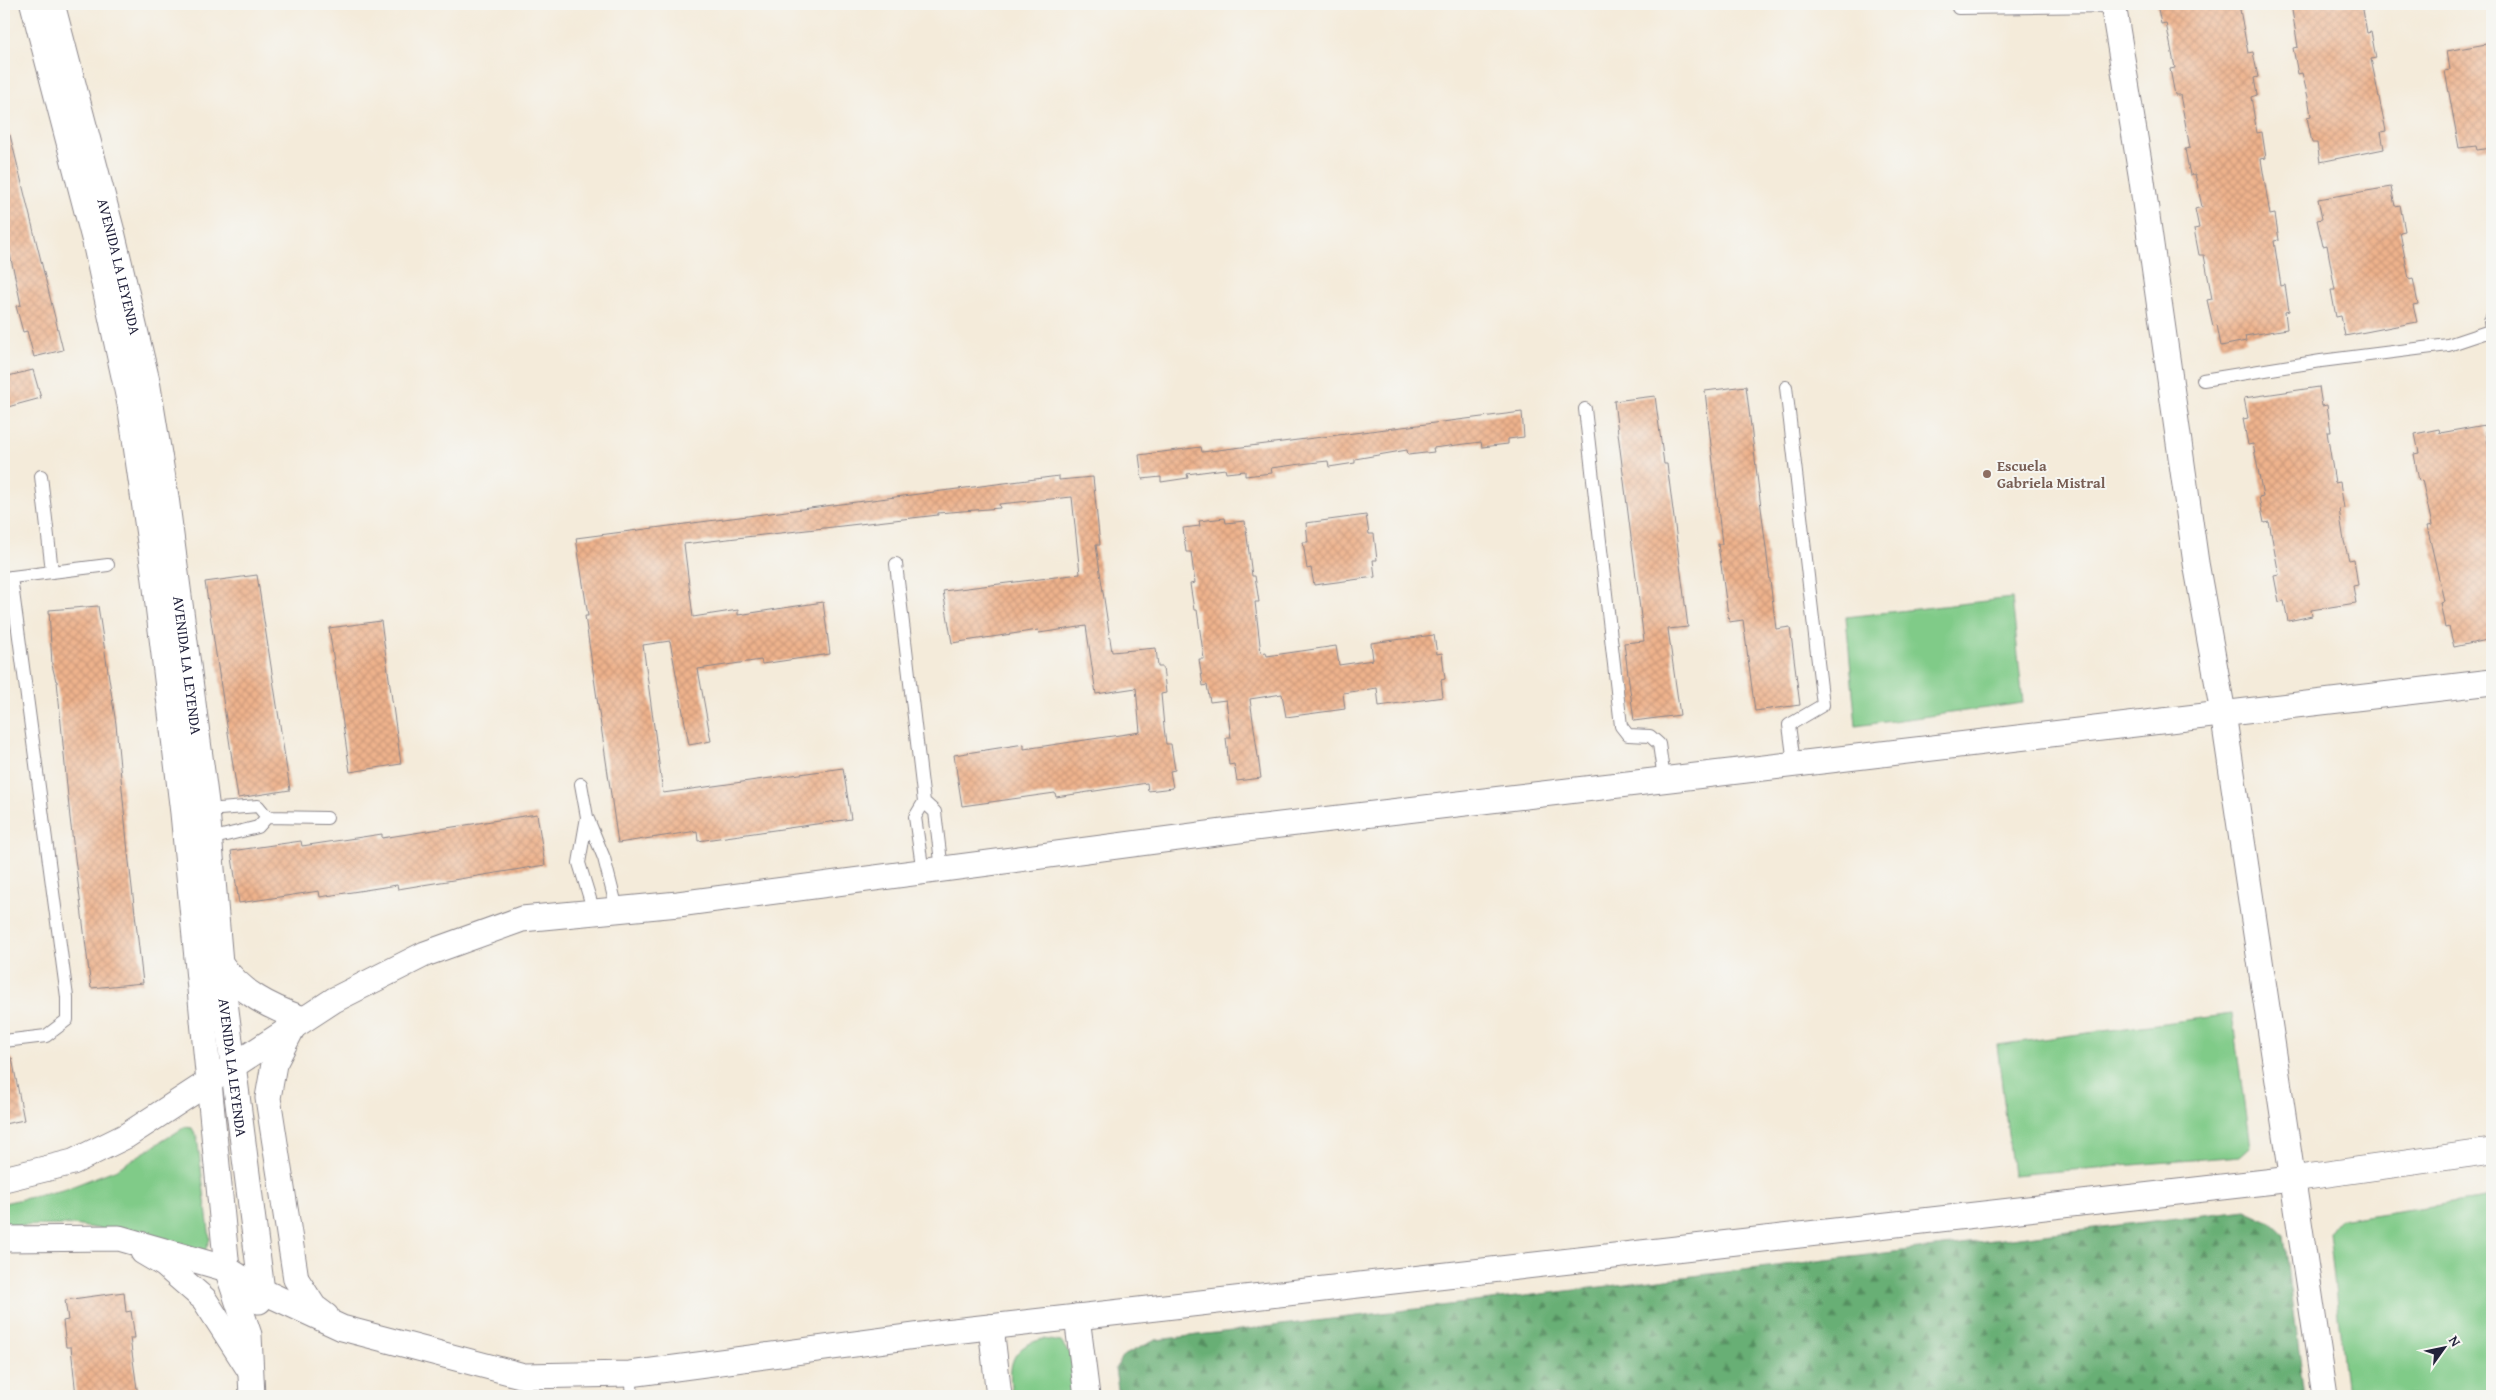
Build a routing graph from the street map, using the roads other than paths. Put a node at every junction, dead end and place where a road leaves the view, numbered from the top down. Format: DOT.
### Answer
graph roads {
  1 [pos="33,4"];
  2 [pos="52,4"];
  3 [pos="1964,4"];
  4 [pos="2113,5"];
  5 [pos="2492,317"];
  6 [pos="2491,333"];
  7 [pos="2203,380"];
  8 [pos="1786,388"];
  9 [pos="1586,409"];
  10 [pos="40,476"];
  11 [pos="896,564"];
  12 [pos="108,565"];
  13 [pos="52,571"];
  14 [pos="7,577"];
  15 [pos="2492,682"];
  16 [pos="2222,713"];
  17 [pos="1794,763"];
  18 [pos="1664,779"];
  19 [pos="581,784"];
  20 [pos="924,802"];
  21 [pos="207,810"];
  22 [pos="267,817"];
  23 [pos="587,817"];
  24 [pos="328,818"];
  25 [pos="210,839"];
  26 [pos="932,871"];
  27 [pos="606,911"];
  28 [pos="220,963"];
  29 [pos="299,1022"];
  30 [pos="4,1041"];
  31 [pos="232,1065"];
  32 [pos="208,1081"];
  33 [pos="2492,1151"];
  34 [pos="4,1179"];
  35 [pos="2292,1179"];
  36 [pos="119,1238"];
  37 [pos="4,1239"];
  38 [pos="227,1269"];
  39 [pos="262,1291"];
  40 [pos="1077,1317"];
  41 [pos="991,1327"];
  42 [pos="342,1328"];
  43 [pos="249,1335"];
  44 [pos="250,1370"];
  45 [pos="631,1385"];
  46 [pos="252,1396"];
  47 [pos="999,1396"];
  48 [pos="1087,1396"];
  49 [pos="2325,1396"];
  1 -- 32 [label="street, AVENIDA LA LEYENDA"];
  2 -- 21 [label="street, AVENIDA LA LEYENDA"];
  3 -- 4 [label="lane"];
  4 -- 16 [label="street"];
  5 -- 6 [label="lane"];
  6 -- 7 [label="lane"];
  8 -- 17 [label="lane"];
  9 -- 18 [label="lane"];
  10 -- 13 [label="lane"];
  11 -- 20 [label="lane"];
  12 -- 13 [label="lane"];
  13 -- 14 [label="lane"];
  14 -- 30 [label="lane"];
  15 -- 16 [label="street"];
  16 -- 17 [label="street"];
  16 -- 35 [label="street"];
  17 -- 18 [label="street"];
  18 -- 26 [label="street"];
  19 -- 23 [label="lane"];
  20 -- 26 [label="lane"];
  20 -- 26 [label="lane"];
  21 -- 22 [label="lane"];
  21 -- 25 [label="street, AVENIDA LA LEYENDA"];
  22 -- 24 [label="lane"];
  22 -- 25 [label="lane"];
  23 -- 27 [label="lane"];
  23 -- 27 [label="lane"];
  25 -- 28 [label="street, AVENIDA LA LEYENDA"];
  26 -- 27 [label="street"];
  27 -- 29 [label="street"];
  28 -- 29 [label="street"];
  28 -- 31 [label="street, AVENIDA LA LEYENDA"];
  29 -- 31 [label="street"];
  29 -- 42 [label="street"];
  31 -- 32 [label="street"];
  31 -- 39 [label="street, AVENIDA LA LEYENDA"];
  32 -- 34 [label="street"];
  32 -- 38 [label="street, AVENIDA LA LEYENDA"];
  33 -- 35 [label="street"];
  35 -- 40 [label="street"];
  35 -- 49 [label="street"];
  36 -- 37 [label="street"];
  36 -- 38 [label="street"];
  36 -- 44 [label="street"];
  38 -- 39 [label="street"];
  38 -- 43 [label="street, AVENIDA LA LEYENDA"];
  39 -- 42 [label="street"];
  39 -- 43 [label="street, AVENIDA LA LEYENDA"];
  40 -- 41 [label="street"];
  40 -- 48 [label="street"];
  41 -- 45 [label="street"];
  41 -- 47 [label="street"];
  42 -- 45 [label="street"];
  43 -- 44 [label="street, AVENIDA LA LEYENDA"];
  44 -- 46 [label="street, AVENIDA LA LEYENDA"];
}
